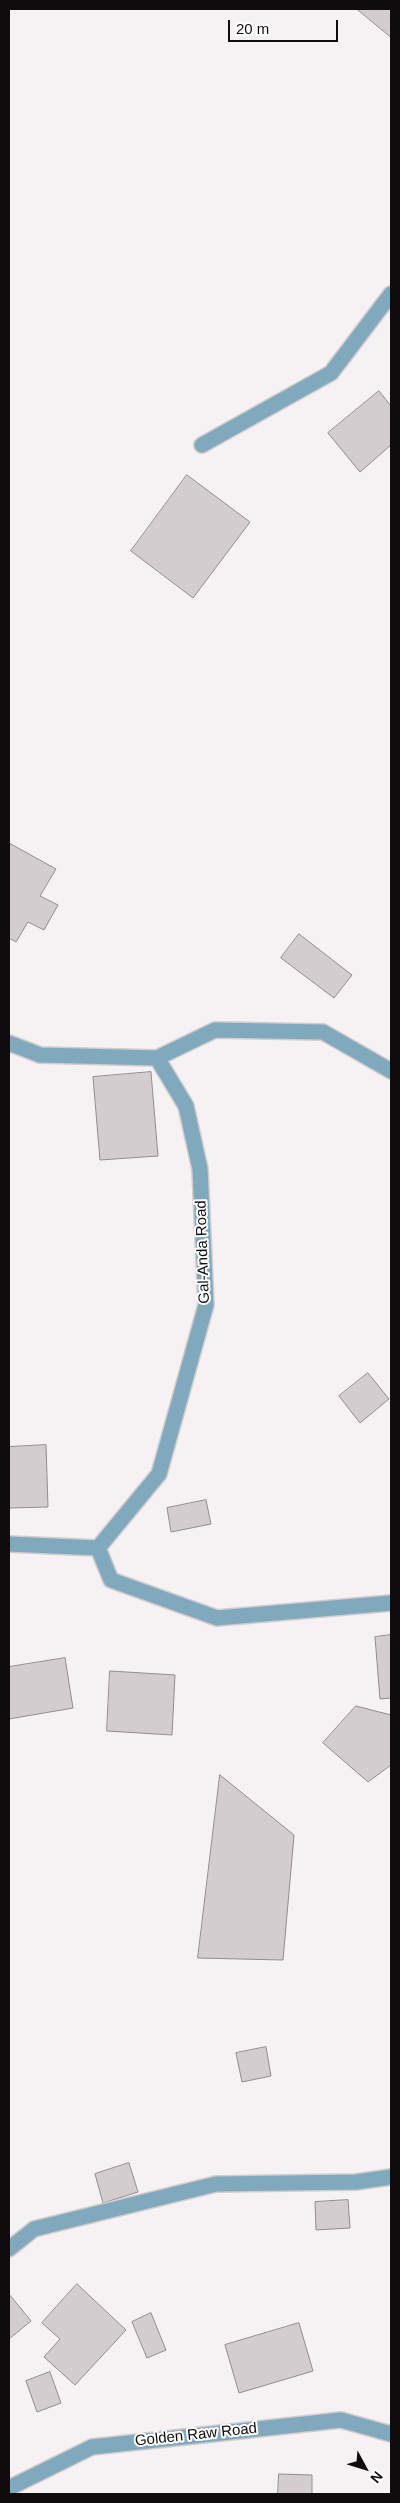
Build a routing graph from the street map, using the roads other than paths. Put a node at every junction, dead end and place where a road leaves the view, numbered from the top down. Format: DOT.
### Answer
graph roads {
  1 [pos="391,294"];
  2 [pos="202,445"];
  3 [pos="9,1043"];
  4 [pos="157,1058"];
  5 [pos="391,1071"];
  6 [pos="9,1544"];
  7 [pos="98,1548"];
  8 [pos="391,1603"];
  9 [pos="391,2177"];
  10 [pos="9,2250"];
  11 [pos="391,2434"];
  12 [pos="9,2488"];
  1 -- 2 [label="street"];
  3 -- 4 [label="street"];
  4 -- 5 [label="street"];
  4 -- 7 [label="street, Gal-Anda Road"];
  6 -- 7 [label="street"];
  7 -- 8 [label="street"];
  9 -- 10 [label="street"];
  11 -- 12 [label="street, Golden Raw Road"];
}
